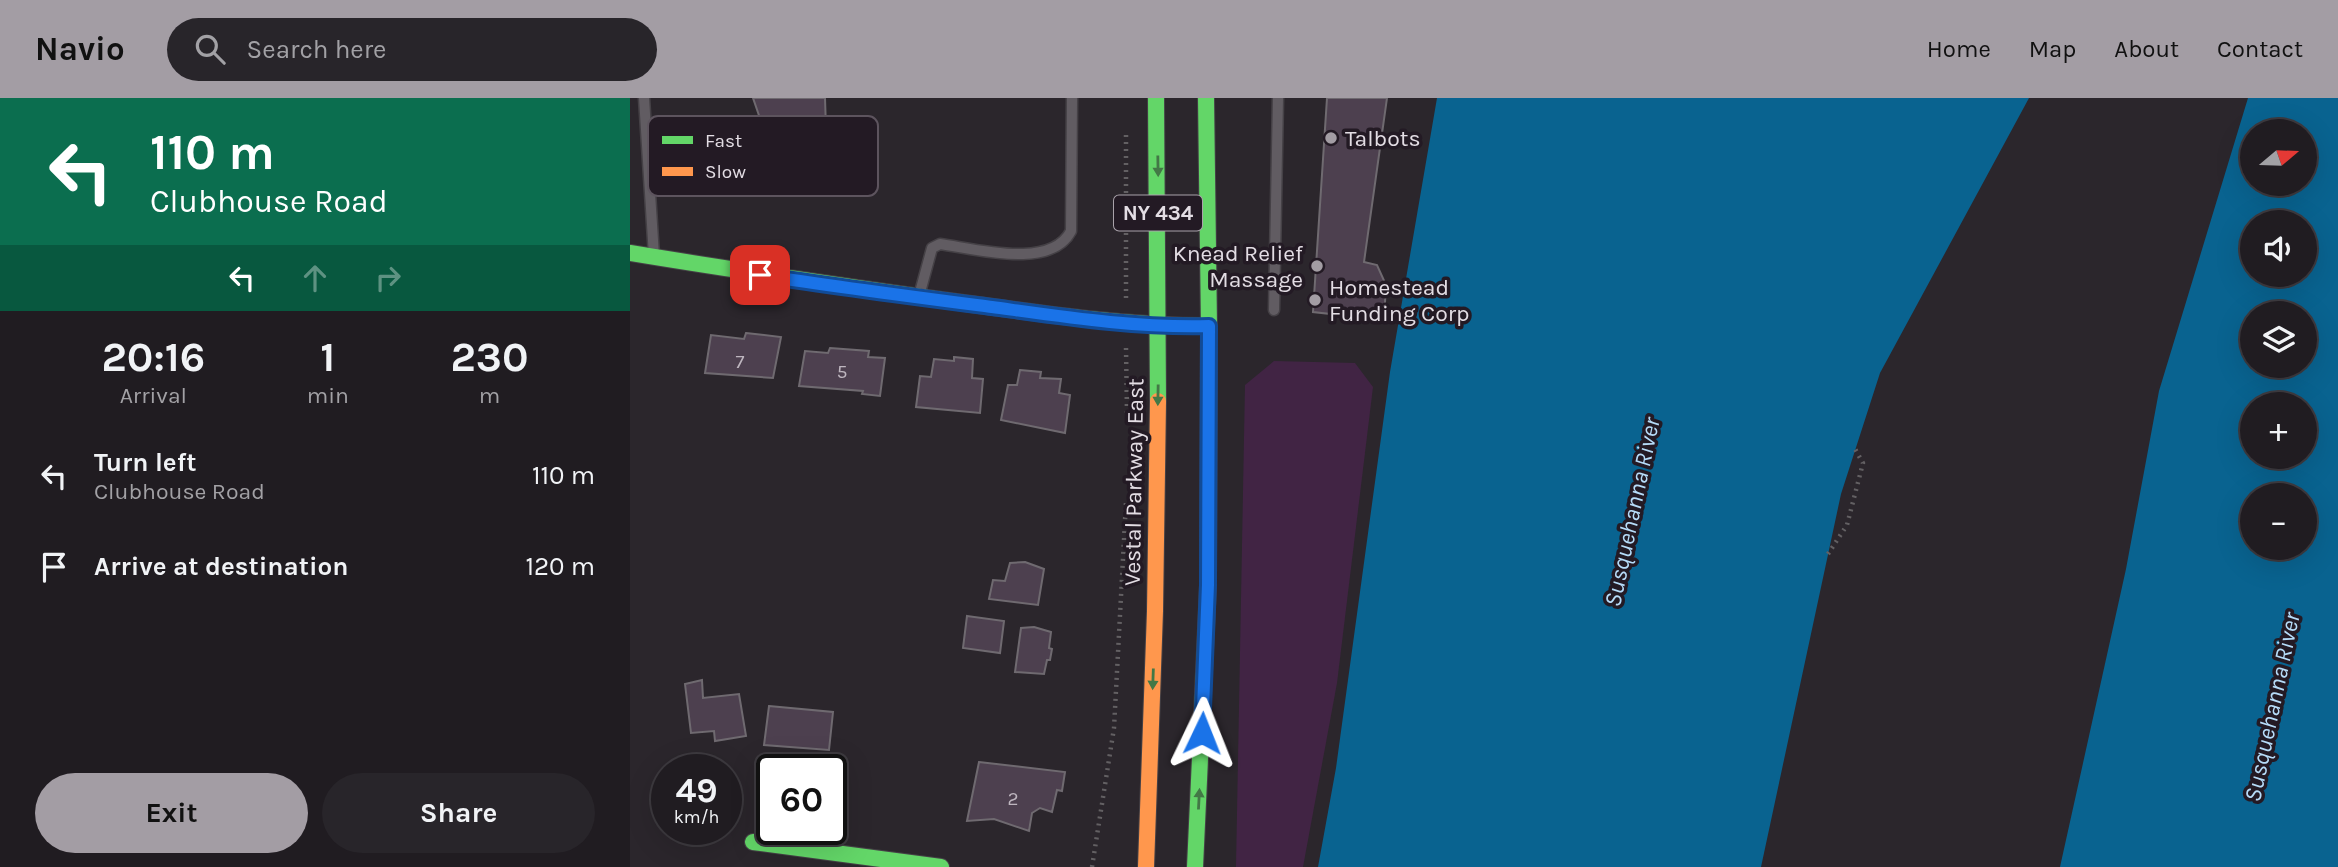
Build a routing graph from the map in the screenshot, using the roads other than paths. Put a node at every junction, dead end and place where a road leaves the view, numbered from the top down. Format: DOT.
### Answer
graph roads {
  1 [pos="644,98"];
  2 [pos="1072,98"];
  3 [pos="1156,98"];
  4 [pos="1206,98"];
  5 [pos="1278,98"];
  6 [pos="648,162"];
  7 [pos="650,196"];
  8 [pos="630,253"];
  9 [pos="654,257"];
  10 [pos="918,297"];
  11 [pos="1274,310"];
  12 [pos="1209,326"];
  13 [pos="1159,327"];
  14 [pos="753,842"];
  15 [pos="941,867"];
  16 [pos="1146,867"];
  17 [pos="1195,867"];
  1 -- 6 [label="lane"];
  2 -- 10 [label="lane"];
  3 -- 13 [label="main road, Vestal Parkway East / NY 434, one-way"];
  4 -- 12 [label="main road, NY 434"];
  5 -- 11 [label="lane"];
  7 -- 9 [label="lane"];
  8 -- 9 [label="main road"];
  9 -- 10 [label="main road"];
  10 -- 13 [label="main road"];
  12 -- 13 [label="main road"];
  17 -- 12 [label="main road, NY 434, one-way"];
  13 -- 16 [label="main road, Vestal Parkway East / NY 434, one-way"];
  14 -- 15 [label="main road"];
}
